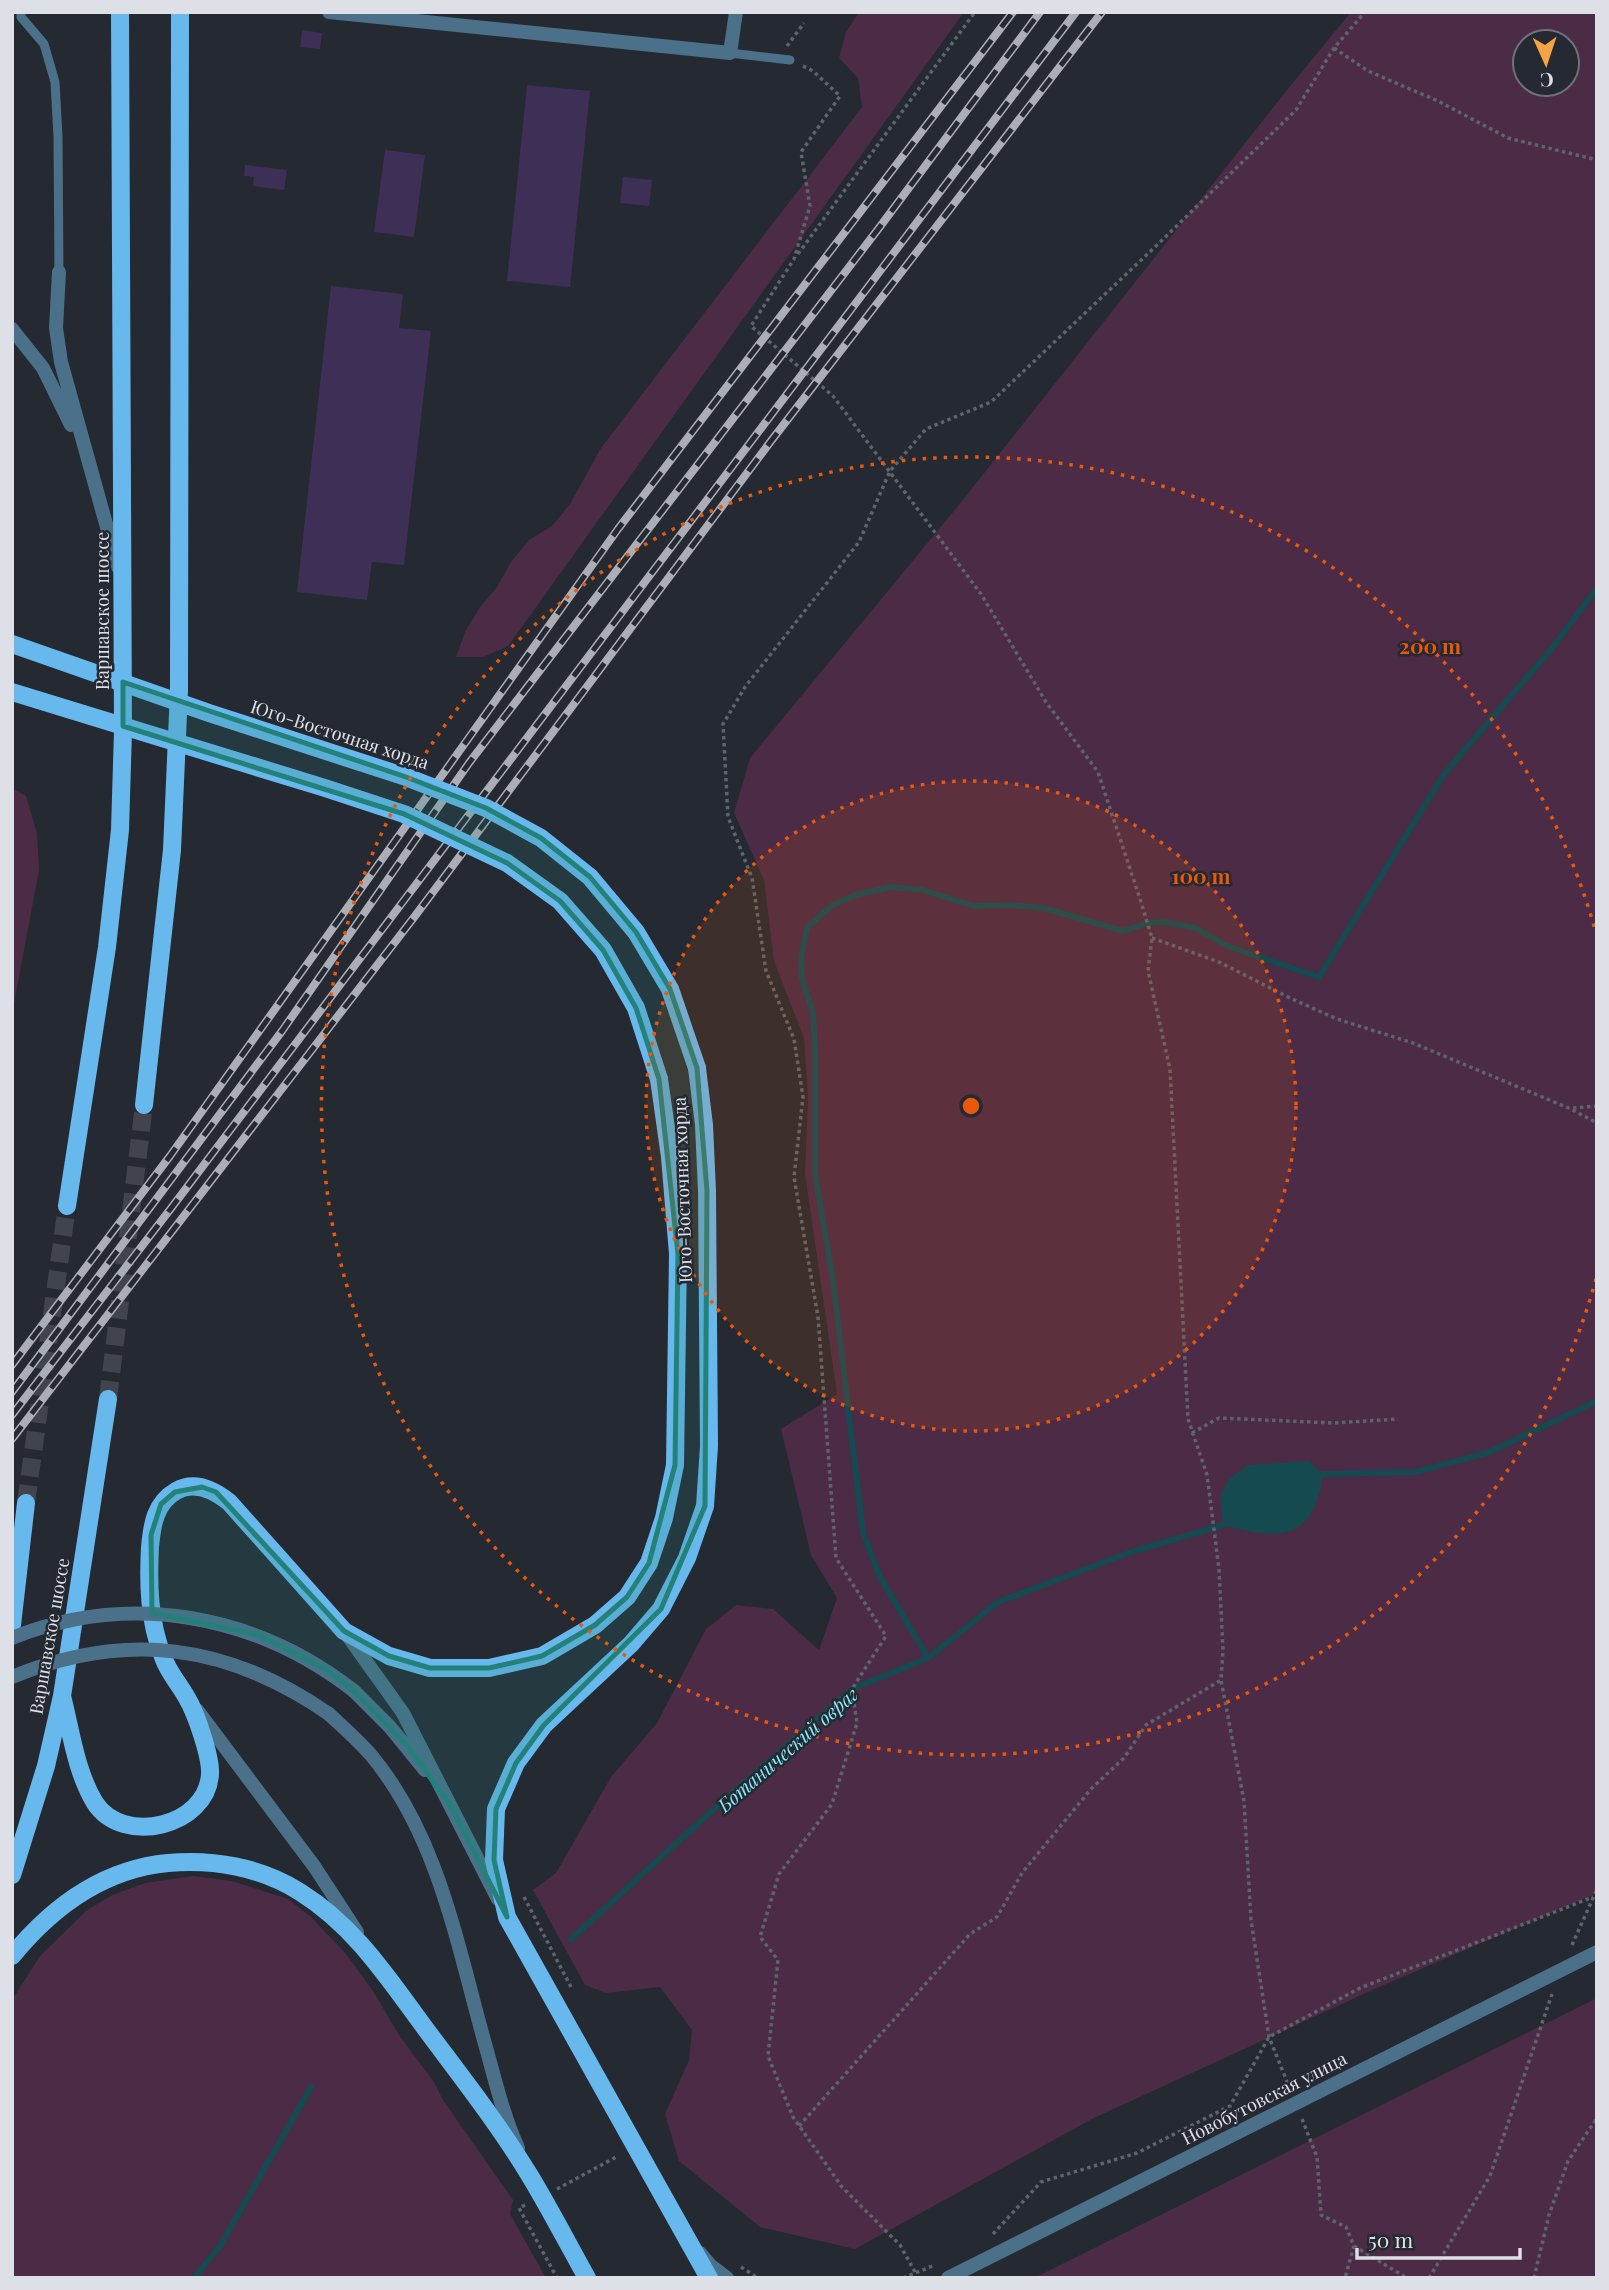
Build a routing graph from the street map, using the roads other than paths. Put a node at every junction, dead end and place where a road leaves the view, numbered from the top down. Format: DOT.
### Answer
graph roads {
  1 [pos="120,12"];
  2 [pos="180,12"];
  3 [pos="329,12"];
  4 [pos="736,12"];
  5 [pos="18,15"];
  6 [pos="472,19"];
  7 [pos="730,53"];
  8 [pos="790,60"];
  9 [pos="59,272"];
  10 [pos="12,329"];
  11 [pos="87,458"];
  12 [pos="123,582"];
  13 [pos="12,644"];
  14 [pos="12,692"];
  15 [pos="144,1105"];
  16 [pos="67,1206"];
  17 [pos="108,1399"];
  18 [pos="26,1503"];
  19 [pos="12,1625"];
  20 [pos="344,1631"];
  21 [pos="12,1638"];
  22 [pos="12,1677"];
  23 [pos="62,1696"];
  24 [pos="187,1698"];
  25 [pos="452,1808"];
  26 [pos="12,1875"];
  27 [pos="507,1917"];
  28 [pos="1597,1952"];
  29 [pos="12,1956"];
  30 [pos="372,1957"];
  31 [pos="530,2177"];
  32 [pos="680,2225"];
  33 [pos="587,2278"];
  34 [pos="709,2278"];
  35 [pos="727,2278"];
  36 [pos="948,2278"];
  1 -- 12 [label="main road, Варшавское шоссе"];
  2 -- 15 [label="main road"];
  3 -- 6 [label="street"];
  4 -- 7 [label="street"];
  5 -- 9 [label="lane"];
  6 -- 7 [label="street"];
  7 -- 8 [label="lane"];
  9 -- 11 [label="street"];
  10 -- 11 [label="street"];
  11 -- 12 [label="street"];
  12 -- 16 [label="main road, Варшавское шоссе"];
  13 -- 27 [label="main road, Юго-Восточная хорда, bridge"];
  14 -- 20 [label="main road, Юго-Восточная хорда, bridge"];
  17 -- 23 [label="main road, Варшавское шоссе"];
  18 -- 19 [label="main road"];
  20 -- 24 [label="main road, Юго-Восточная хорда"];
  20 -- 25 [label="street"];
  21 -- 25 [label="street, bridge"];
  22 -- 31 [label="street, bridge"];
  23 -- 24 [label="main road, Юго-Восточная хорда"];
  23 -- 26 [label="main road, Варшавское шоссе"];
  24 -- 30 [label="street"];
  25 -- 27 [label="street"];
  27 -- 32 [label="main road, Юго-Восточная хорда"];
  28 -- 36 [label="street, Новобутовская улица"];
  29 -- 30 [label="main road"];
  30 -- 31 [label="main road"];
  31 -- 33 [label="main road"];
  32 -- 34 [label="main road, Юго-Восточная хорда"];
  32 -- 35 [label="street"];
}
